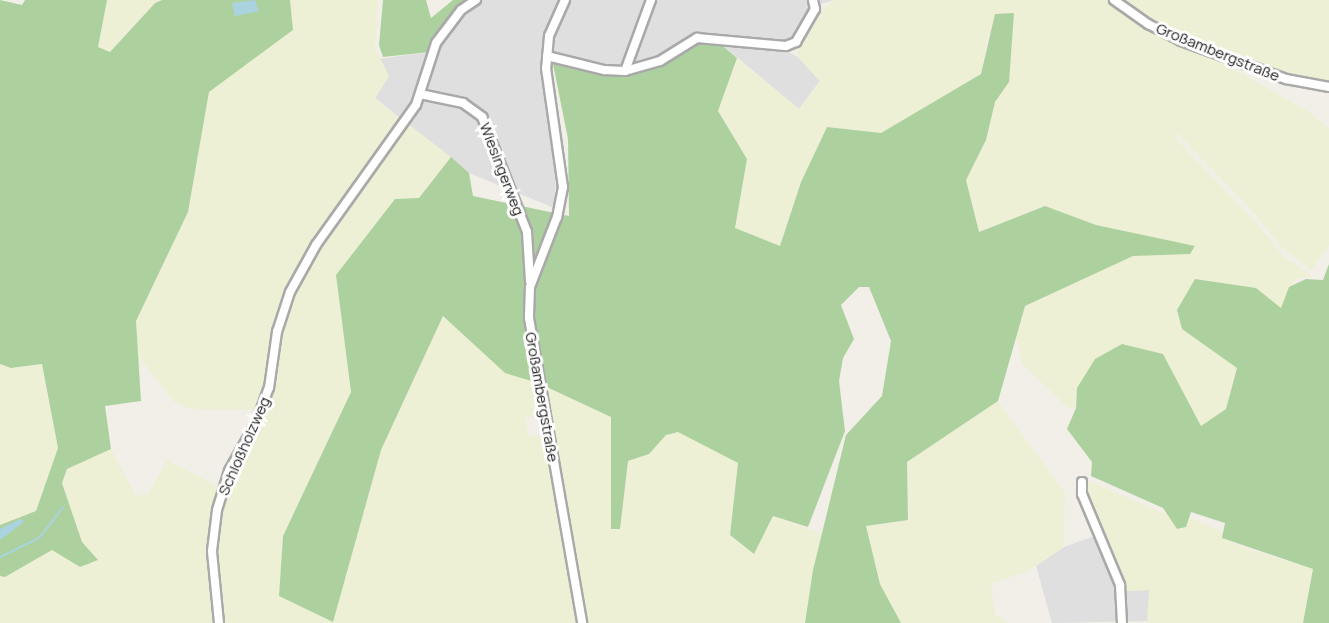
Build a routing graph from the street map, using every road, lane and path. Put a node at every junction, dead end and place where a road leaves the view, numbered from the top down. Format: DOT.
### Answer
graph roads {
  1 [pos="476,0"];
  2 [pos="651,0"];
  3 [pos="813,0"];
  4 [pos="1114,0"];
  5 [pos="562,2"];
  6 [pos="547,56"];
  7 [pos="625,71"];
  8 [pos="1329,87"];
  9 [pos="420,94"];
  10 [pos="531,288"];
  11 [pos="1082,482"];
  12 [pos="219,623"];
  13 [pos="582,623"];
  14 [pos="1122,623"];
  1 -- 9 [label="street, Schloßholzweg"];
  2 -- 7 [label="street"];
  3 -- 7 [label="street"];
  4 -- 8 [label="street, Großambergstraße"];
  5 -- 6 [label="street, Großambergstraße"];
  6 -- 7 [label="street"];
  6 -- 10 [label="street, Großambergstraße"];
  9 -- 10 [label="street, Wiesingerweg"];
  9 -- 12 [label="street, Schloßholzweg"];
  10 -- 13 [label="street, Großambergstraße"];
  11 -- 14 [label="street"];
}
